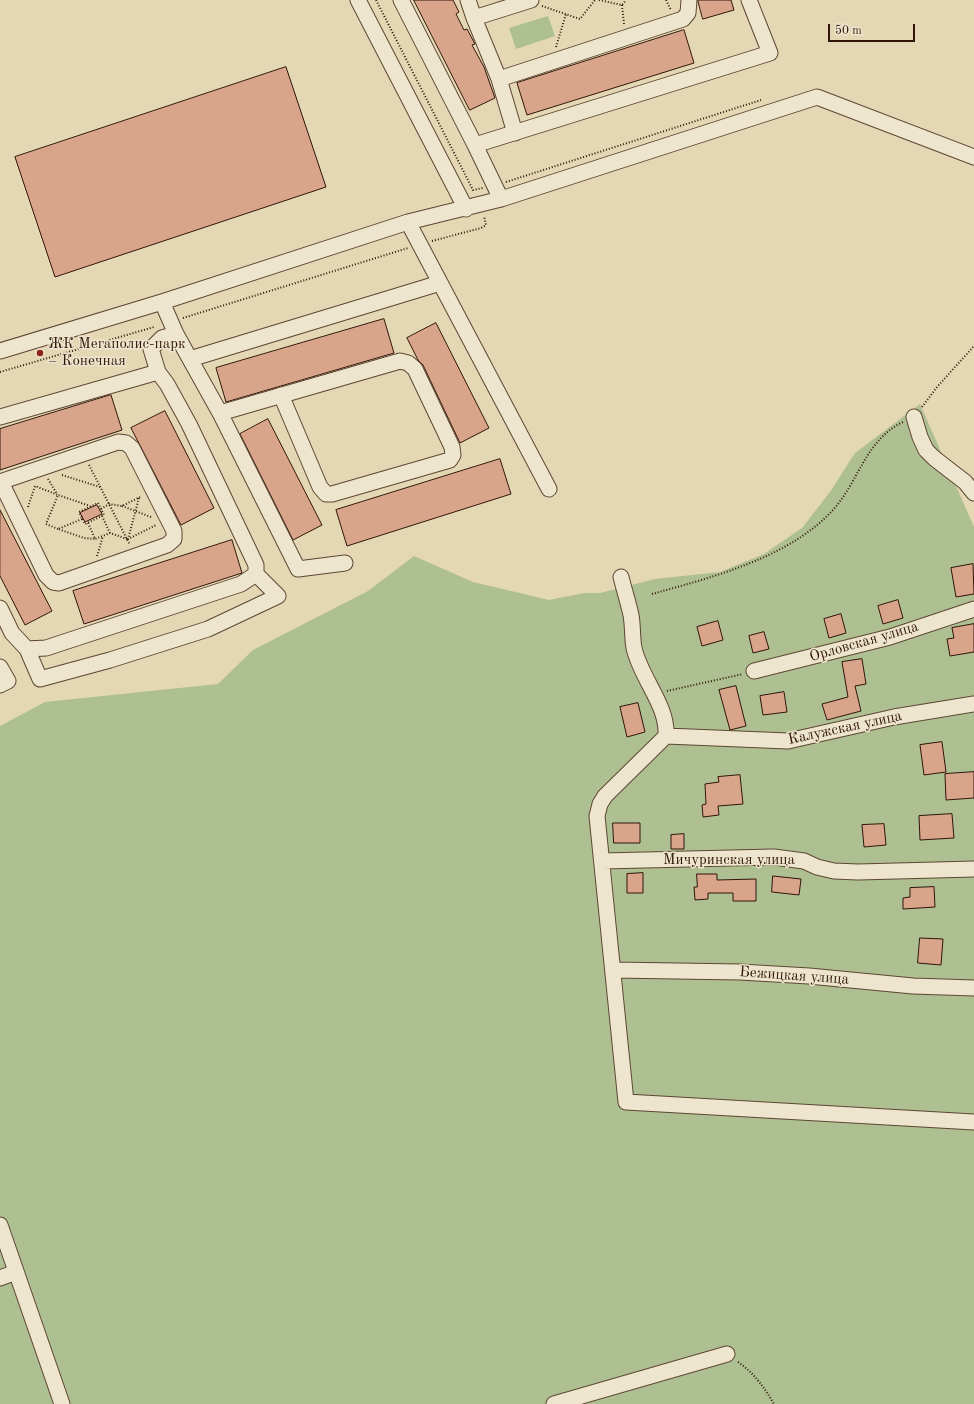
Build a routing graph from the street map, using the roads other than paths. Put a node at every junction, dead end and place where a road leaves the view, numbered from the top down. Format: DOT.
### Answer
graph roads {
  1 [pos="358,0"];
  2 [pos="402,0"];
  3 [pos="468,0"];
  4 [pos="529,0"];
  5 [pos="689,0"];
  6 [pos="749,0"];
  7 [pos="474,18"];
  8 [pos="499,79"];
  9 [pos="515,133"];
  10 [pos="475,145"];
  11 [pos="974,157"];
  12 [pos="501,199"];
  13 [pos="473,207"];
  14 [pos="408,222"];
  15 [pos="440,283"];
  16 [pos="162,302"];
  17 [pos="173,328"];
  18 [pos="0,351"];
  19 [pos="190,359"];
  20 [pos="158,372"];
  21 [pos="281,395"];
  22 [pos="220,413"];
  23 [pos="0,417"];
  24 [pos="914,417"];
  25 [pos="0,482"];
  26 [pos="549,489"];
  27 [pos="974,493"];
  28 [pos="345,563"];
  29 [pos="256,574"];
  30 [pos="621,577"];
  31 [pos="0,608"];
  32 [pos="974,609"];
  33 [pos="27,649"];
  34 [pos="0,667"];
  35 [pos="754,671"];
  36 [pos="0,685"];
  37 [pos="974,704"];
  38 [pos="666,736"];
  39 [pos="602,861"];
  40 [pos="974,869"];
  41 [pos="613,970"];
  42 [pos="974,988"];
  43 [pos="974,1122"];
  44 [pos="0,1225"];
  45 [pos="16,1272"];
  46 [pos="0,1278"];
  47 [pos="727,1354"];
  48 [pos="62,1404"];
  49 [pos="554,1404"];
  1 -- 13 [label="street"];
  2 -- 10 [label="street"];
  3 -- 7 [label="street"];
  4 -- 7 [label="street"];
  5 -- 8 [label="street"];
  6 -- 9 [label="street"];
  7 -- 8 [label="street"];
  8 -- 9 [label="street"];
  9 -- 10 [label="street"];
  10 -- 12 [label="street"];
  11 -- 12 [label="street"];
  12 -- 13 [label="street"];
  13 -- 14 [label="street"];
  14 -- 15 [label="street"];
  14 -- 16 [label="street"];
  15 -- 19 [label="street"];
  15 -- 26 [label="street"];
  16 -- 17 [label="street"];
  16 -- 18 [label="street"];
  17 -- 19 [label="street"];
  17 -- 20 [label="street"];
  19 -- 22 [label="street"];
  20 -- 23 [label="street"];
  20 -- 29 [label="street"];
  21 -- 21 [label="street"];
  21 -- 22 [label="street"];
  22 -- 28 [label="street"];
  24 -- 27 [label="street"];
  25 -- 25 [label="street"];
  29 -- 33 [label="street"];
  29 -- 33 [label="street"];
  30 -- 38 [label="street"];
  31 -- 33 [label="street"];
  32 -- 35 [label="street, Орловская улица"];
  34 -- 36 [label="street"];
  37 -- 38 [label="street, Калужская улица"];
  38 -- 39 [label="street"];
  39 -- 40 [label="street, Мичуринская улица"];
  39 -- 41 [label="street"];
  41 -- 42 [label="street, Бежицкая улица"];
  41 -- 43 [label="street"];
  44 -- 45 [label="street"];
  45 -- 46 [label="street"];
  45 -- 48 [label="street"];
  47 -- 49 [label="street"];
}
